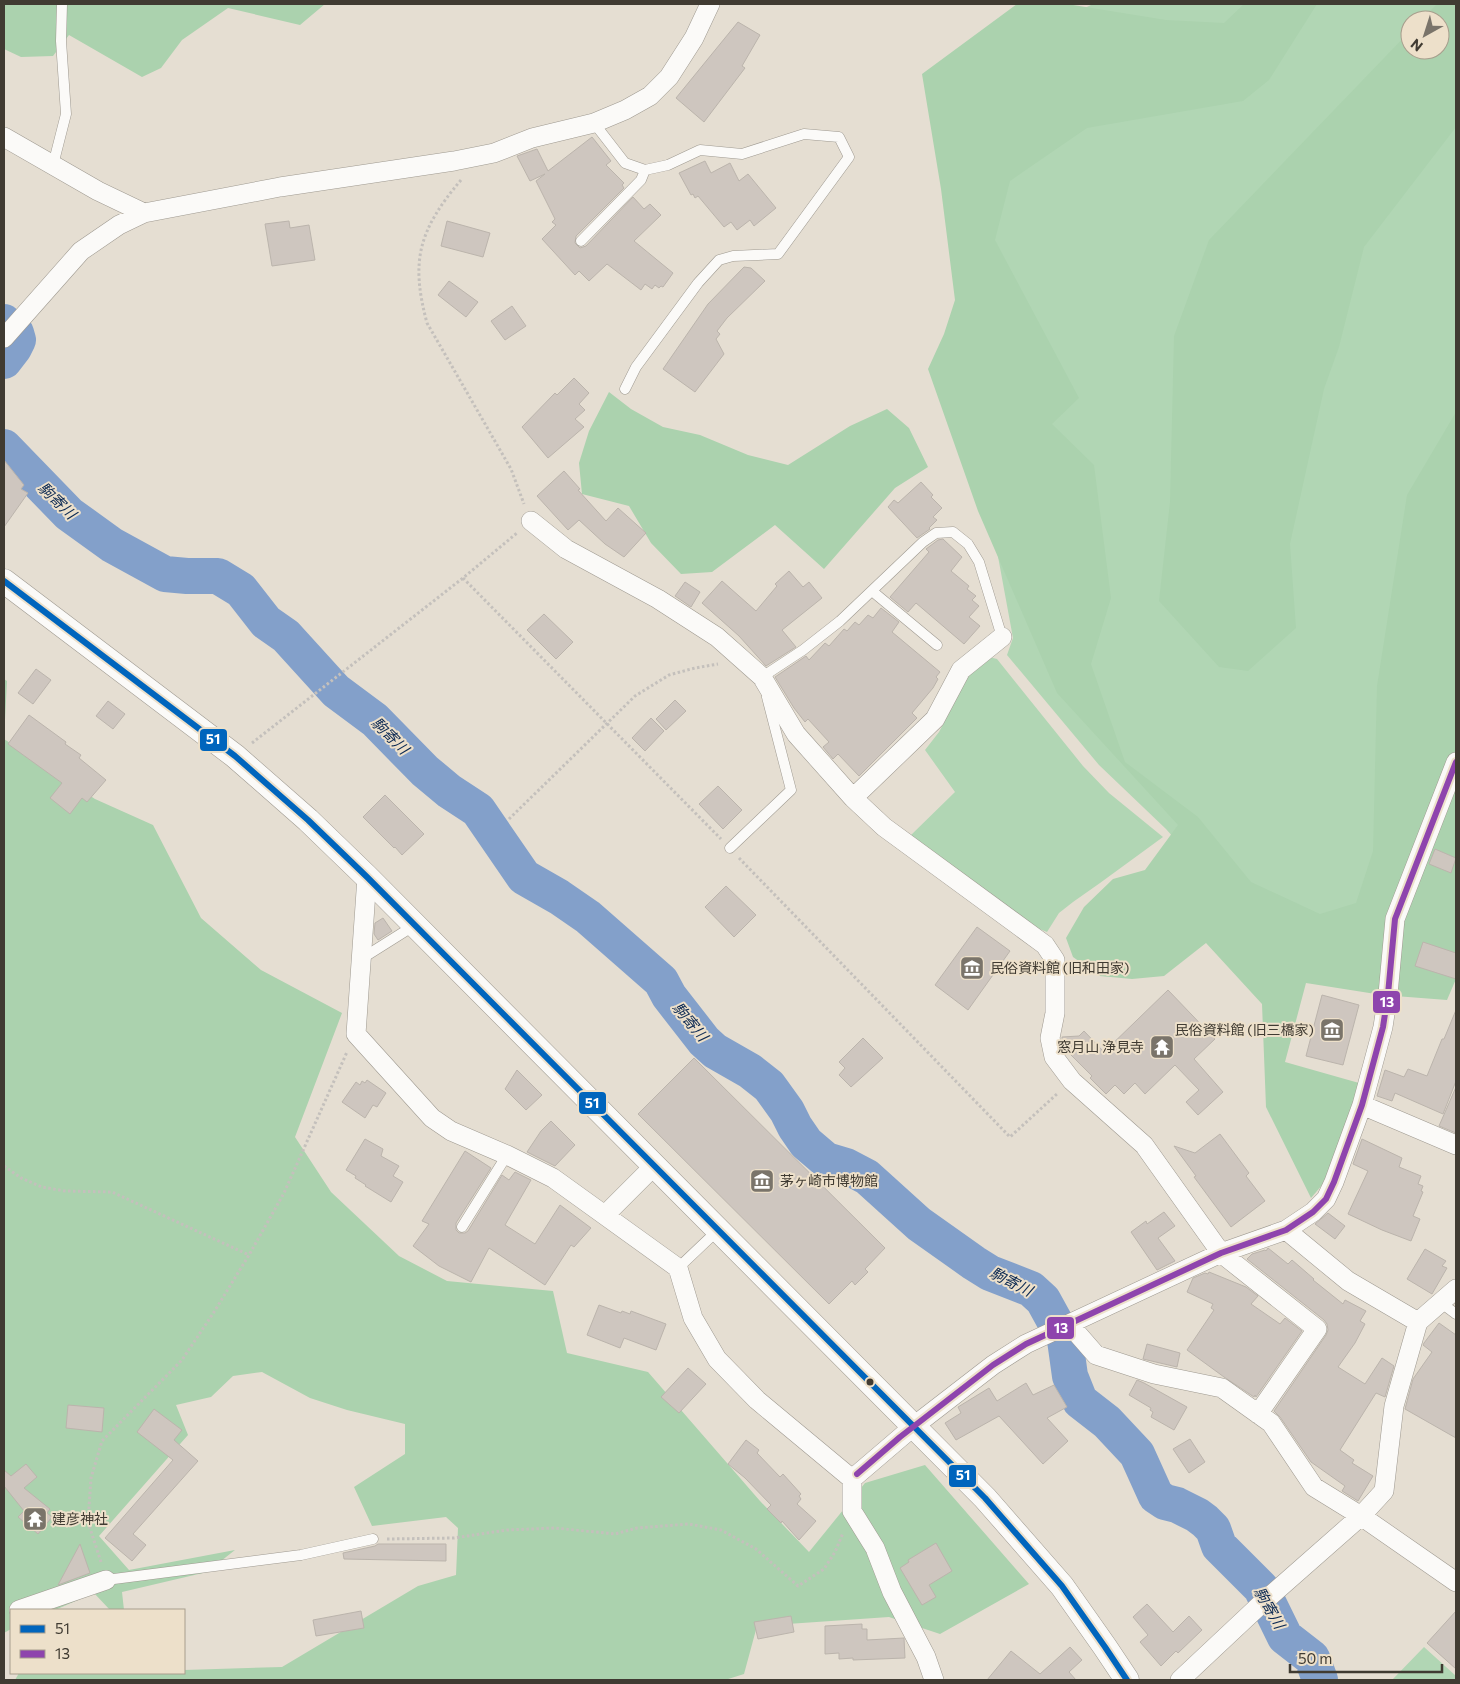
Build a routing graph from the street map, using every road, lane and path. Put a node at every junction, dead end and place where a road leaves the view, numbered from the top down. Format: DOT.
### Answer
graph roads {
  1 [pos="62,4"];
  2 [pos="710,4"];
  3 [pos="594,123"];
  4 [pos="4,137"];
  5 [pos="53,165"];
  6 [pos="645,170"];
  7 [pos="465,175"];
  8 [pos="144,213"];
  9 [pos="581,241"];
  10 [pos="4,337"];
  11 [pos="624,389"];
  12 [pos="531,521"];
  13 [pos="463,578"];
  14 [pos="4,581"];
  15 [pos="872,591"];
  16 [pos="1002,637"];
  17 [pos="937,645"];
  18 [pos="743,661"];
  19 [pos="762,677"];
  20 [pos="607,723"];
  21 [pos="235,756"];
  22 [pos="1456,762"];
  23 [pos="853,798"];
  24 [pos="509,819"];
  25 [pos="730,848"];
  26 [pos="368,877"];
  27 [pos="415,925"];
  28 [pos="362,959"];
  29 [pos="356,1034"];
  30 [pos="1072,1081"];
  31 [pos="1362,1105"];
  32 [pos="1456,1145"];
  33 [pos="507,1156"];
  34 [pos="655,1165"];
  35 [pos="4,1166"];
  36 [pos="605,1215"];
  37 [pos="462,1227"];
  38 [pos="718,1229"];
  39 [pos="1286,1230"];
  40 [pos="1221,1253"];
  41 [pos="249,1255"];
  42 [pos="678,1268"];
  43 [pos="1456,1289"];
  44 [pos="1440,1302"];
  45 [pos="1456,1314"];
  46 [pos="1418,1322"];
  47 [pos="1062,1327"];
  48 [pos="1258,1414"];
  49 [pos="914,1426"];
  50 [pos="852,1479"];
  51 [pos="852,1512"];
  52 [pos="1361,1516"];
  53 [pos="373,1539"];
  54 [pos="106,1580"];
  55 [pos="1456,1582"];
  56 [pos="22,1609"];
  57 [pos="934,1680"];
  58 [pos="1126,1680"];
  59 [pos="1180,1680"];
  1 -- 5 [label="lane"];
  2 -- 3 [label="street"];
  3 -- 6 [label="lane"];
  3 -- 8 [label="street"];
  4 -- 5 [label="street"];
  5 -- 8 [label="street"];
  6 -- 9 [label="lane"];
  6 -- 11 [label="lane"];
  7 -- 12 [label="path"];
  8 -- 10 [label="street"];
  12 -- 13 [label="path"];
  12 -- 18 [label="street"];
  13 -- 20 [label="path"];
  13 -- 21 [label="path"];
  14 -- 21 [label="street"];
  15 -- 16 [label="lane"];
  15 -- 17 [label="lane"];
  15 -- 19 [label="lane"];
  16 -- 23 [label="street"];
  18 -- 19 [label="street"];
  18 -- 20 [label="path"];
  19 -- 23 [label="street"];
  19 -- 25 [label="lane"];
  20 -- 24 [label="path"];
  20 -- 25 [label="path"];
  21 -- 26 [label="street"];
  22 -- 31 [label="street"];
  23 -- 30 [label="street"];
  25 -- 30 [label="path"];
  26 -- 27 [label="street"];
  26 -- 28 [label="street"];
  27 -- 28 [label="lane"];
  27 -- 34 [label="street"];
  28 -- 29 [label="street"];
  29 -- 33 [label="street"];
  29 -- 41 [label="path"];
  30 -- 40 [label="street"];
  31 -- 32 [label="street"];
  31 -- 39 [label="street"];
  33 -- 36 [label="street"];
  33 -- 37 [label="lane"];
  34 -- 36 [label="street"];
  34 -- 38 [label="street"];
  35 -- 41 [label="path"];
  36 -- 42 [label="street"];
  38 -- 42 [label="lane"];
  38 -- 49 [label="street"];
  39 -- 40 [label="street"];
  39 -- 46 [label="street"];
  40 -- 47 [label="street"];
  40 -- 48 [label="street"];
  41 -- 54 [label="path"];
  42 -- 50 [label="street"];
  43 -- 44 [label="street"];
  44 -- 45 [label="lane"];
  44 -- 46 [label="street"];
  46 -- 52 [label="street"];
  47 -- 48 [label="street"];
  47 -- 49 [label="street"];
  48 -- 52 [label="street"];
  49 -- 50 [label="street"];
  49 -- 58 [label="street"];
  50 -- 51 [label="street"];
  51 -- 53 [label="path"];
  51 -- 57 [label="street"];
  52 -- 55 [label="street"];
  52 -- 59 [label="street"];
  53 -- 54 [label="lane"];
  54 -- 56 [label="street"];
}
